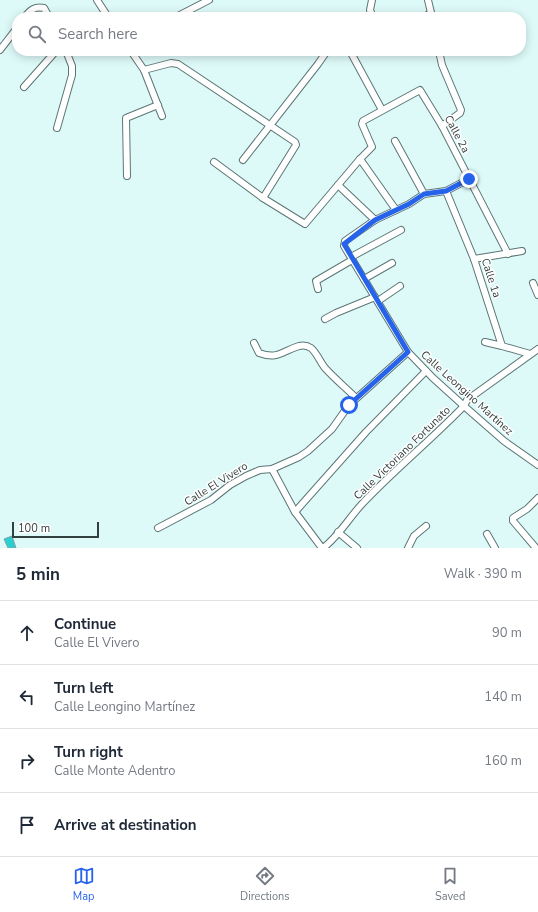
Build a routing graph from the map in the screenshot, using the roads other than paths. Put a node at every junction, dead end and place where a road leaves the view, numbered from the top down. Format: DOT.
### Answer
graph roads {
  1 [pos="97,0"];
  2 [pos="210,0"];
  3 [pos="372,0"];
  4 [pos="428,0"];
  5 [pos="29,12"];
  6 [pos="46,12"];
  7 [pos="105,12"];
  8 [pos="186,12"];
  9 [pos="371,12"];
  10 [pos="431,12"];
  11 [pos="12,34"];
  12 [pos="0,50"];
  13 [pos="52,56"];
  14 [pos="68,56"];
  15 [pos="134,56"];
  16 [pos="323,56"];
  17 [pos="353,56"];
  18 [pos="440,56"];
  19 [pos="144,70"];
  20 [pos="24,87"];
  21 [pos="158,105"];
  22 [pos="382,110"];
  23 [pos="162,116"];
  24 [pos="270,126"];
  25 [pos="442,126"];
  26 [pos="57,128"];
  27 [pos="395,141"];
  28 [pos="360,159"];
  29 [pos="243,160"];
  30 [pos="214,162"];
  31 [pos="126,176"];
  32 [pos="469,179"];
  33 [pos="338,185"];
  34 [pos="446,191"];
  35 [pos="424,194"];
  36 [pos="263,198"];
  37 [pos="396,210"];
  38 [pos="375,220"];
  39 [pos="402,230"];
  40 [pos="522,251"];
  41 [pos="508,254"];
  42 [pos="352,258"];
  43 [pos="474,259"];
  44 [pos="392,263"];
  45 [pos="364,279"];
  46 [pos="533,283"];
  47 [pos="400,286"];
  48 [pos="318,289"];
  49 [pos="538,295"];
  50 [pos="376,299"];
  51 [pos="325,319"];
  52 [pos="485,342"];
  53 [pos="254,343"];
  54 [pos="502,346"];
  55 [pos="538,349"];
  56 [pos="408,352"];
  57 [pos="530,354"];
  58 [pos="426,371"];
  59 [pos="356,398"];
  60 [pos="464,406"];
  61 [pos="538,465"];
  62 [pos="272,468"];
  63 [pos="538,498"];
  64 [pos="296,512"];
  65 [pos="426,526"];
  66 [pos="158,528"];
  67 [pos="338,532"];
  68 [pos="487,534"];
  69 [pos="322,548"];
  70 [pos="357,548"];
  71 [pos="408,548"];
  72 [pos="495,548"];
  73 [pos="536,548"];
  1 -- 7 [label="street"];
  2 -- 8 [label="street"];
  3 -- 9 [label="street"];
  4 -- 10 [label="street"];
  5 -- 6 [label="street"];
  11 -- 12 [label="street"];
  13 -- 20 [label="street"];
  14 -- 26 [label="street"];
  15 -- 19 [label="street"];
  16 -- 24 [label="street"];
  17 -- 22 [label="street"];
  18 -- 25 [label="street"];
  19 -- 21 [label="street"];
  19 -- 24 [label="street"];
  21 -- 23 [label="street"];
  21 -- 31 [label="street"];
  22 -- 25 [label="street, Calle 2a"];
  22 -- 28 [label="street"];
  24 -- 29 [label="street"];
  24 -- 36 [label="street"];
  25 -- 32 [label="street, Calle 2a"];
  27 -- 35 [label="street"];
  28 -- 33 [label="street"];
  28 -- 37 [label="street"];
  30 -- 36 [label="street"];
  32 -- 34 [label="street"];
  32 -- 41 [label="street, Calle 2a"];
  33 -- 36 [label="street"];
  33 -- 38 [label="street"];
  34 -- 35 [label="street"];
  34 -- 43 [label="street, Calle 1a"];
  35 -- 37 [label="street"];
  37 -- 38 [label="street"];
  38 -- 42 [label="street, Calle Leongino Martínez"];
  39 -- 42 [label="street"];
  40 -- 41 [label="street"];
  41 -- 43 [label="street"];
  42 -- 45 [label="street, Calle Leongino Martínez"];
  42 -- 48 [label="street"];
  43 -- 54 [label="street, Calle 1a"];
  44 -- 45 [label="street"];
  45 -- 50 [label="street, Calle Leongino Martínez"];
  46 -- 49 [label="street"];
  47 -- 50 [label="street"];
  50 -- 51 [label="street"];
  50 -- 56 [label="street, Calle Leongino Martínez"];
  52 -- 54 [label="street"];
  53 -- 59 [label="street"];
  54 -- 57 [label="street"];
  55 -- 57 [label="street, Calle Victoriano Fortunato"];
  56 -- 58 [label="street, Calle Leongino Martínez"];
  56 -- 59 [label="street, Calle El Vivero"];
  57 -- 60 [label="street, Calle Victoriano Fortunato"];
  58 -- 60 [label="street, Calle Leongino Martínez"];
  58 -- 64 [label="street"];
  59 -- 62 [label="street, Calle El Vivero"];
  60 -- 61 [label="street, Calle Leongino Martínez"];
  60 -- 67 [label="street, Calle Victoriano Fortunato"];
  62 -- 64 [label="street"];
  62 -- 66 [label="street, Calle El Vivero"];
  63 -- 73 [label="street"];
  64 -- 69 [label="street"];
  65 -- 71 [label="street"];
  67 -- 69 [label="street, Calle Victoriano Fortunato"];
  67 -- 70 [label="street"];
  68 -- 72 [label="street"];
}
